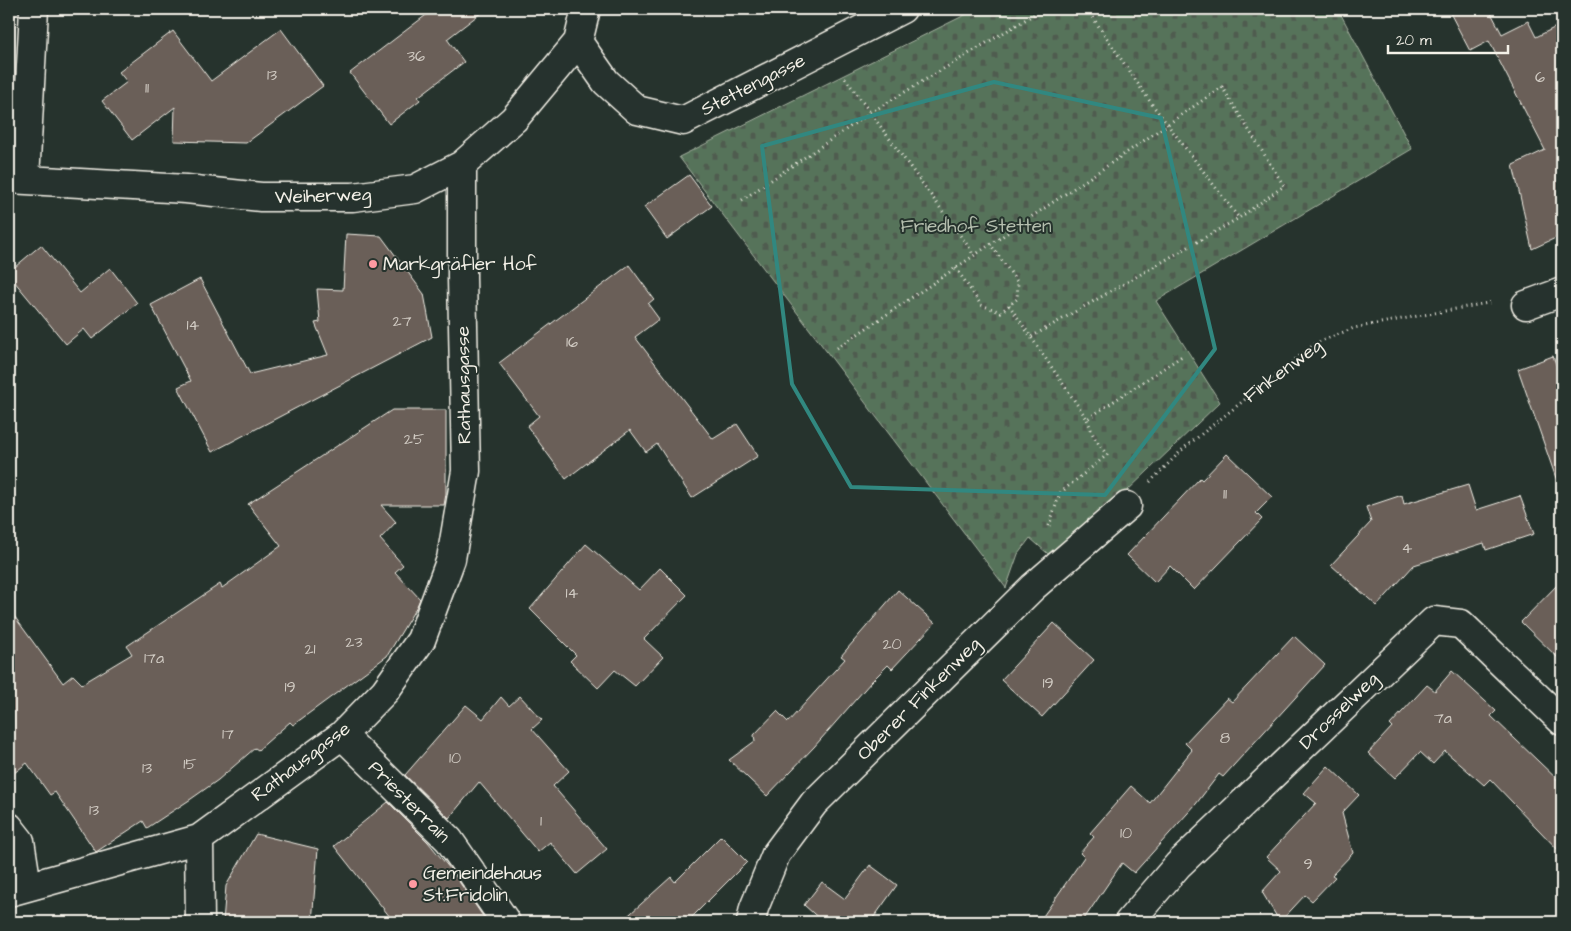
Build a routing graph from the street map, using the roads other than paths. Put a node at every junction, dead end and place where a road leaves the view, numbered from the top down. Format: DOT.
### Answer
graph roads {
  1 [pos="34,9"];
  2 [pos="586,9"];
  3 [pos="902,9"];
  4 [pos="578,42"];
  5 [pos="462,164"];
  6 [pos="17,179"];
  7 [pos="1562,292"];
  8 [pos="1526,305"];
  9 [pos="1127,506"];
  10 [pos="1562,721"];
  11 [pos="342,735"];
  12 [pos="9,827"];
  13 [pos="199,839"];
  14 [pos="18,889"];
  15 [pos="200,922"];
  16 [pos="506,922"];
  17 [pos="751,922"];
  18 [pos="1129,922"];
  1 -- 6 [label="street"];
  2 -- 4 [label="street"];
  3 -- 4 [label="street, Stettengasse"];
  4 -- 5 [label="street, Weiherweg"];
  5 -- 6 [label="street, Weiherweg"];
  5 -- 11 [label="street, Rathausgasse"];
  7 -- 8 [label="street"];
  9 -- 17 [label="street, Oberer Finkenweg"];
  10 -- 18 [label="street, Drosselweg"];
  11 -- 13 [label="street, Rathausgasse"];
  11 -- 16 [label="street, Priesterrain"];
  12 -- 14 [label="street"];
  13 -- 14 [label="street, Rathausgasse"];
  13 -- 15 [label="street"];
}
